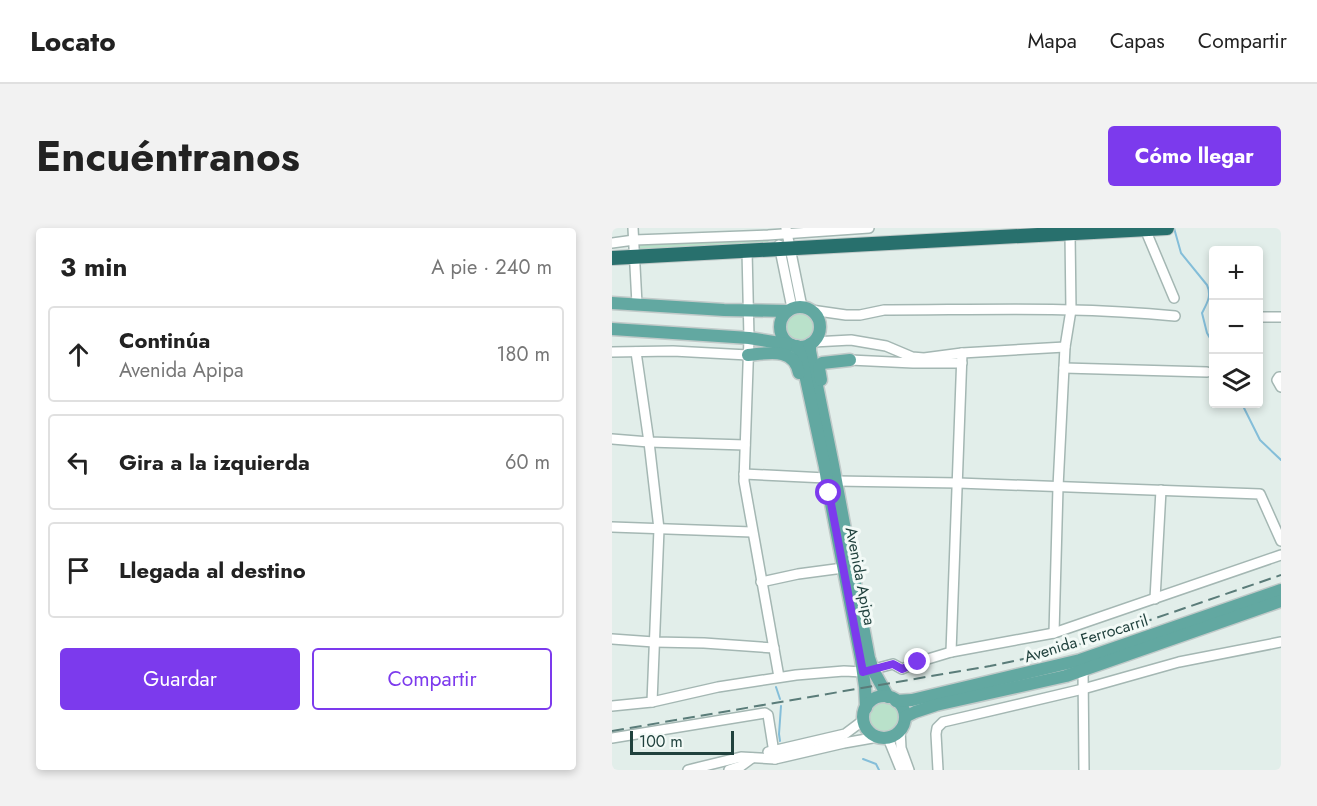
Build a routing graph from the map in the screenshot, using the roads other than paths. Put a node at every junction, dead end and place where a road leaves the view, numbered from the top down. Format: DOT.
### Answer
graph roads {
  1 [pos="633,228"];
  2 [pos="868,228"];
  3 [pos="1167,228"];
  4 [pos="1144,229"];
  5 [pos="781,231"];
  6 [pos="1070,233"];
  7 [pos="634,240"];
  8 [pos="612,243"];
  9 [pos="784,248"];
  10 [pos="747,250"];
  11 [pos="635,256"];
  12 [pos="612,258"];
  13 [pos="1174,298"];
  14 [pos="612,303"];
  15 [pos="638,304"];
  16 [pos="798,309"];
  17 [pos="1071,310"];
  18 [pos="749,311"];
  19 [pos="1175,316"];
  20 [pos="1281,316"];
  21 [pos="1263,317"];
  22 [pos="612,330"];
  23 [pos="749,338"];
  24 [pos="812,343"];
  25 [pos="794,346"];
  26 [pos="1065,347"];
  27 [pos="612,352"];
  28 [pos="636,352"];
  29 [pos="748,355"];
  30 [pos="962,358"];
  31 [pos="850,360"];
  32 [pos="1064,368"];
  33 [pos="1207,372"];
  34 [pos="1281,377"];
  35 [pos="1281,387"];
  36 [pos="612,439"];
  37 [pos="649,442"];
  38 [pos="745,445"];
  39 [pos="828,460"];
  40 [pos="744,474"];
  41 [pos="831,479"];
  42 [pos="958,483"];
  43 [pos="1058,487"];
  44 [pos="1161,490"];
  45 [pos="612,527"];
  46 [pos="659,529"];
  47 [pos="752,532"];
  48 [pos="1281,541"];
  49 [pos="1281,555"];
  50 [pos="843,568"];
  51 [pos="761,582"];
  52 [pos="1281,590"];
  53 [pos="1155,599"];
  54 [pos="1281,601"];
  55 [pos="1054,633"];
  56 [pos="612,639"];
  57 [pos="654,642"];
  58 [pos="1281,642"];
  59 [pos="774,648"];
  60 [pos="951,652"];
  61 [pos="1082,665"];
  62 [pos="868,671"];
  63 [pos="779,677"];
  64 [pos="1083,689"];
  65 [pos="892,699"];
  66 [pos="652,702"];
  67 [pos="612,706"];
  68 [pos="865,712"];
  69 [pos="905,717"];
  70 [pos="900,730"];
  71 [pos="883,737"];
  72 [pos="612,738"];
  73 [pos="774,754"];
  74 [pos="752,758"];
  75 [pos="688,770"];
  76 [pos="729,770"];
  77 [pos="755,770"];
  78 [pos="900,770"];
  79 [pos="909,770"];
  80 [pos="938,770"];
  81 [pos="1084,770"];
  1 -- 7 [label="street"];
  2 -- 5 [label="street"];
  3 -- 4 [label="highway"];
  4 -- 6 [label="highway"];
  4 -- 13 [label="street"];
  5 -- 7 [label="street"];
  5 -- 9 [label="street"];
  6 -- 9 [label="highway"];
  6 -- 17 [label="street"];
  7 -- 8 [label="street"];
  7 -- 11 [label="street"];
  9 -- 10 [label="highway"];
  9 -- 16 [label="street"];
  10 -- 11 [label="highway"];
  10 -- 18 [label="street"];
  11 -- 12 [label="highway"];
  11 -- 15 [label="street"];
  14 -- 15 [label="main road"];
  15 -- 18 [label="main road"];
  16 -- 17 [label="street"];
  16 -- 18 [label="main road"];
  16 -- 24 [label="main road"];
  16 -- 25 [label="main road"];
  17 -- 19 [label="street"];
  17 -- 26 [label="street"];
  18 -- 23 [label="street"];
  20 -- 21 [label="street"];
  22 -- 23 [label="main road"];
  23 -- 25 [label="main road"];
  23 -- 29 [label="street"];
  24 -- 25 [label="main road"];
  24 -- 30 [label="street"];
  24 -- 39 [label="main road, Avenida Apipa"];
  25 -- 39 [label="main road, Avenida Apipa"];
  26 -- 30 [label="street"];
  26 -- 32 [label="street"];
  27 -- 28 [label="street"];
  28 -- 29 [label="street"];
  28 -- 37 [label="street"];
  29 -- 38 [label="street"];
  29 -- 39 [label="main road"];
  30 -- 31 [label="street"];
  30 -- 42 [label="street"];
  31 -- 39 [label="main road"];
  32 -- 33 [label="street"];
  32 -- 43 [label="street"];
  34 -- 35 [label="street"];
  36 -- 37 [label="street"];
  37 -- 38 [label="street"];
  37 -- 46 [label="street"];
  38 -- 40 [label="street"];
  39 -- 41 [label="main road, Avenida Apipa"];
  40 -- 41 [label="street"];
  40 -- 47 [label="street"];
  41 -- 42 [label="street"];
  41 -- 50 [label="main road, Avenida Apipa"];
  41 -- 62 [label="main road, Avenida Apipa"];
  42 -- 43 [label="street"];
  42 -- 60 [label="street"];
  43 -- 44 [label="street"];
  43 -- 55 [label="street"];
  44 -- 48 [label="street"];
  44 -- 53 [label="street"];
  45 -- 46 [label="street"];
  46 -- 47 [label="street"];
  46 -- 57 [label="street"];
  47 -- 51 [label="street"];
  49 -- 53 [label="street"];
  50 -- 51 [label="street"];
  50 -- 62 [label="main road, Avenida Apipa"];
  51 -- 59 [label="street"];
  52 -- 61 [label="main road, Avenida Ferrocarril"];
  53 -- 55 [label="street"];
  54 -- 61 [label="main road, Avenida Ferrocarril"];
  55 -- 60 [label="street"];
  56 -- 57 [label="street"];
  57 -- 59 [label="street"];
  57 -- 66 [label="street"];
  58 -- 64 [label="street"];
  59 -- 63 [label="street"];
  60 -- 62 [label="street"];
  61 -- 64 [label="street"];
  61 -- 65 [label="main road, Avenida Ferrocarril"];
  61 -- 69 [label="main road, Avenida Ferrocarril"];
  62 -- 63 [label="street"];
  62 -- 65 [label="main road, Avenida Apipa"];
  62 -- 68 [label="main road, Avenida Apipa"];
  63 -- 66 [label="street"];
  64 -- 80 [label="street"];
  64 -- 81 [label="street"];
  65 -- 68 [label="main road"];
  65 -- 69 [label="main road"];
  66 -- 67 [label="street"];
  68 -- 71 [label="main road"];
  68 -- 73 [label="street"];
  69 -- 70 [label="main road"];
  70 -- 71 [label="main road"];
  70 -- 79 [label="street"];
  71 -- 73 [label="street"];
  71 -- 78 [label="street"];
  72 -- 73 [label="street"];
  73 -- 74 [label="street"];
  74 -- 75 [label="street"];
  74 -- 76 [label="street"];
  74 -- 77 [label="street"];
}
